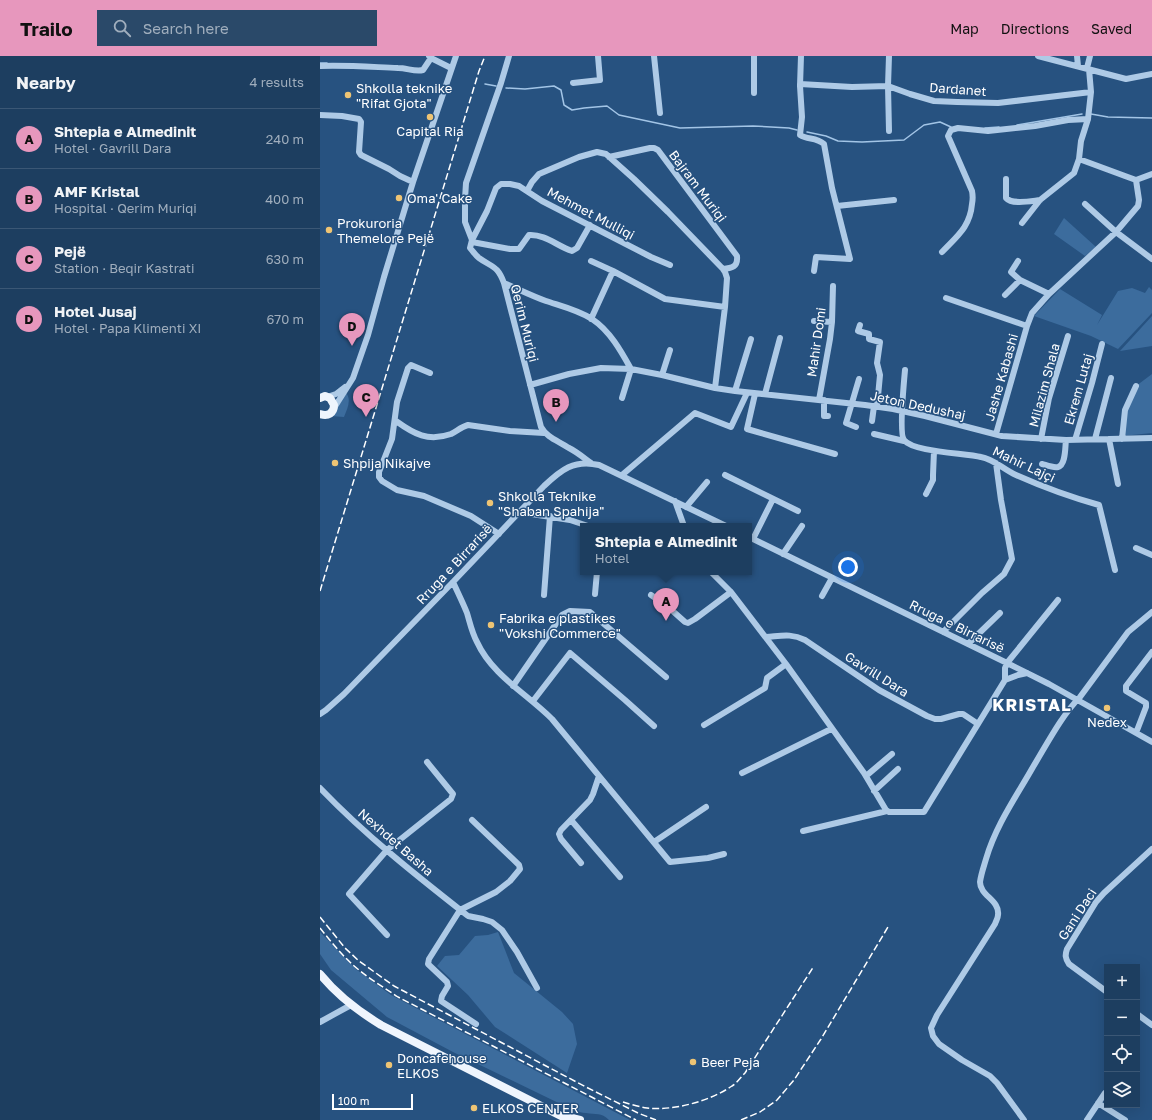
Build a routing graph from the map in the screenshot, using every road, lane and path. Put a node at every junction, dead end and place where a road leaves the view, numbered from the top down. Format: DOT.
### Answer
graph roads {
  1 [pos="456,56"];
  2 [pos="509,56"];
  3 [pos="598,56"];
  4 [pos="654,56"];
  5 [pos="754,56"];
  6 [pos="801,56"];
  7 [pos="889,56"];
  8 [pos="1038,56"];
  9 [pos="1077,56"];
  10 [pos="1090,56"];
  11 [pos="430,57"];
  12 [pos="320,66"];
  13 [pos="1078,66"];
  14 [pos="451,68"];
  15 [pos="1088,69"];
  16 [pos="1152,74"];
  17 [pos="573,83"];
  18 [pos="800,84"];
  19 [pos="888,86"];
  20 [pos="1091,92"];
  21 [pos="754,93"];
  22 [pos="660,113"];
  23 [pos="320,115"];
  24 [pos="1088,119"];
  25 [pos="889,131"];
  26 [pos="609,157"];
  27 [pos="1079,159"];
  28 [pos="1152,174"];
  29 [pos="1006,179"];
  30 [pos="1136,180"];
  31 [pos="413,182"];
  32 [pos="527,191"];
  33 [pos="894,200"];
  34 [pos="1040,200"];
  35 [pos="1085,204"];
  36 [pos="837,206"];
  37 [pos="1022,223"];
  38 [pos="590,225"];
  39 [pos="1116,232"];
  40 [pos="472,241"];
  41 [pos="942,252"];
  42 [pos="1152,259"];
  43 [pos="591,261"];
  44 [pos="1018,261"];
  45 [pos="670,265"];
  46 [pos="723,269"];
  47 [pos="613,271"];
  48 [pos="814,271"];
  49 [pos="1020,280"];
  50 [pos="504,283"];
  51 [pos="833,286"];
  52 [pos="1049,294"];
  53 [pos="1005,295"];
  54 [pos="946,298"];
  55 [pos="725,307"];
  56 [pos="591,318"];
  57 [pos="814,321"];
  58 [pos="832,322"];
  59 [pos="860,324"];
  60 [pos="1027,326"];
  61 [pos="1068,336"];
  62 [pos="780,338"];
  63 [pos="751,339"];
  64 [pos="1102,344"];
  65 [pos="670,350"];
  66 [pos="631,369"];
  67 [pos="905,370"];
  68 [pos="430,373"];
  69 [pos="662,375"];
  70 [pos="1111,378"];
  71 [pos="859,379"];
  72 [pos="348,385"];
  73 [pos="530,385"];
  74 [pos="1136,386"];
  75 [pos="715,388"];
  76 [pos="736,391"];
  77 [pos="746,393"];
  78 [pos="755,394"];
  79 [pos="765,394"];
  80 [pos="323,396"];
  81 [pos="622,398"];
  82 [pos="821,400"];
  83 [pos="852,403"];
  84 [pos="876,406"];
  85 [pos="334,408"];
  86 [pos="902,411"];
  87 [pos="324,414"];
  88 [pos="828,416"];
  89 [pos="396,421"];
  90 [pos="872,421"];
  91 [pos="320,423"];
  92 [pos="856,427"];
  93 [pos="544,433"];
  94 [pos="874,434"];
  95 [pos="996,434"];
  96 [pos="1152,438"];
  97 [pos="1041,439"];
  98 [pos="1095,439"];
  99 [pos="1109,439"];
  100 [pos="1122,439"];
  101 [pos="1066,440"];
  102 [pos="1075,440"];
  103 [pos="904,441"];
  104 [pos="934,451"];
  105 [pos="835,454"];
  106 [pos="591,463"];
  107 [pos="996,463"];
  108 [pos="1042,464"];
  109 [pos="622,475"];
  110 [pos="725,475"];
  111 [pos="707,482"];
  112 [pos="1118,484"];
  113 [pos="926,494"];
  114 [pos="774,499"];
  115 [pos="675,501"];
  116 [pos="686,507"];
  117 [pos="798,511"];
  118 [pos="519,512"];
  119 [pos="550,516"];
  120 [pos="580,523"];
  121 [pos="683,523"];
  122 [pos="720,523"];
  123 [pos="802,526"];
  124 [pos="499,534"];
  125 [pos="752,536"];
  126 [pos="752,538"];
  127 [pos="1136,548"];
  128 [pos="783,554"];
  129 [pos="1152,555"];
  130 [pos="1115,570"];
  131 [pos="597,575"];
  132 [pos="714,575"];
  133 [pos="832,578"];
  134 [pos="453,582"];
  135 [pos="730,592"];
  136 [pos="594,594"];
  137 [pos="544,595"];
  138 [pos="651,595"];
  139 [pos="822,596"];
  140 [pos="1058,600"];
  141 [pos="1000,612"];
  142 [pos="1152,612"];
  143 [pos="943,632"];
  144 [pos="766,637"];
  145 [pos="968,644"];
  146 [pos="1152,652"];
  147 [pos="1007,663"];
  148 [pos="786,664"];
  149 [pos="1027,673"];
  150 [pos="666,677"];
  151 [pos="1005,680"];
  152 [pos="513,686"];
  153 [pos="1077,700"];
  154 [pos="533,701"];
  155 [pos="320,714"];
  156 [pos="978,724"];
  157 [pos="704,725"];
  158 [pos="654,726"];
  159 [pos="831,729"];
  160 [pos="1136,733"];
  161 [pos="1152,742"];
  162 [pos="892,754"];
  163 [pos="427,762"];
  164 [pos="898,769"];
  165 [pos="742,773"];
  166 [pos="599,776"];
  167 [pos="866,776"];
  168 [pos="320,788"];
  169 [pos="874,791"];
  170 [pos="706,807"];
  171 [pos="887,811"];
  172 [pos="472,820"];
  173 [pos="571,820"];
  174 [pos="803,831"];
  175 [pos="654,842"];
  176 [pos="1152,849"];
  177 [pos="387,850"];
  178 [pos="724,854"];
  179 [pos="581,863"];
  180 [pos="620,877"];
  181 [pos="460,910"];
  182 [pos="387,935"];
  183 [pos="320,974"];
  184 [pos="537,988"];
  185 [pos="1104,990"];
  186 [pos="351,1005"];
  187 [pos="1140,1016"];
  188 [pos="320,1022"];
  189 [pos="476,1024"];
  190 [pos="1152,1025"];
  191 [pos="1104,1093"];
  192 [pos="1098,1103"];
  193 [pos="566,1119"];
  194 [pos="580,1120"];
  195 [pos="1024,1120"];
  196 [pos="1087,1120"];
  197 [pos="1125,1120"];
  1 -- 14 [label="street"];
  2 -- 40 [label="street"];
  3 -- 17 [label="street"];
  4 -- 22 [label="street"];
  5 -- 21 [label="street"];
  6 -- 18 [label="street"];
  7 -- 19 [label="street"];
  8 -- 13 [label="street"];
  9 -- 13 [label="street"];
  10 -- 15 [label="street"];
  11 -- 12 [label="street"];
  11 -- 14 [label="street"];
  13 -- 15 [label="street"];
  14 -- 31 [label="street"];
  15 -- 16 [label="street"];
  15 -- 20 [label="street"];
  18 -- 19 [label="street, Dardanet"];
  18 -- 36 [label="street"];
  19 -- 20 [label="street, Dardanet"];
  19 -- 25 [label="street"];
  20 -- 24 [label="street"];
  23 -- 31 [label="street"];
  24 -- 27 [label="street"];
  24 -- 41 [label="street"];
  26 -- 32 [label="street, Bajram Muriqi"];
  26 -- 46 [label="street"];
  26 -- 46 [label="street, Bajram Muriqi"];
  27 -- 30 [label="street"];
  27 -- 34 [label="street"];
  28 -- 30 [label="street"];
  29 -- 34 [label="street"];
  30 -- 39 [label="street, Jashe Kabashi"];
  31 -- 72 [label="street"];
  32 -- 38 [label="street, Mehmet Mulliqi"];
  32 -- 40 [label="street, Mehmet Mulliqi"];
  33 -- 36 [label="street"];
  34 -- 37 [label="street"];
  35 -- 39 [label="street"];
  36 -- 48 [label="street"];
  38 -- 40 [label="street"];
  38 -- 45 [label="street, Mehmet Mulliqi"];
  39 -- 42 [label="street"];
  39 -- 52 [label="street, Jashe Kabashi"];
  40 -- 50 [label="street, Qerim Muriqi"];
  43 -- 47 [label="street"];
  44 -- 49 [label="street"];
  46 -- 55 [label="street"];
  47 -- 55 [label="street"];
  47 -- 56 [label="street"];
  49 -- 52 [label="street"];
  49 -- 53 [label="street"];
  50 -- 56 [label="street"];
  50 -- 73 [label="street, Qerim Muriqi"];
  51 -- 58 [label="street, Mahir Domi"];
  52 -- 60 [label="street, Jashe Kabashi"];
  54 -- 60 [label="street, Jashe Kabashi"];
  55 -- 75 [label="street"];
  56 -- 66 [label="street"];
  57 -- 58 [label="street"];
  58 -- 82 [label="street, Mahir Domi"];
  59 -- 84 [label="street"];
  60 -- 95 [label="street, Jashe Kabashi"];
  61 -- 97 [label="street, Milazim Shala"];
  62 -- 79 [label="street"];
  63 -- 76 [label="street"];
  64 -- 102 [label="street, Ekrem Lutaj"];
  65 -- 69 [label="street"];
  66 -- 69 [label="street, Jeton Dedushaj"];
  66 -- 73 [label="street, Jeton Dedushaj"];
  66 -- 81 [label="street"];
  67 -- 86 [label="street"];
  68 -- 89 [label="street"];
  69 -- 75 [label="street, Jeton Dedushaj"];
  70 -- 98 [label="street"];
  71 -- 83 [label="street"];
  72 -- 80 [label="street"];
  72 -- 85 [label="street"];
  73 -- 93 [label="street, Qerim Muriqi"];
  74 -- 100 [label="street"];
  75 -- 76 [label="street, Jeton Dedushaj"];
  76 -- 77 [label="street, Jeton Dedushaj"];
  77 -- 78 [label="street, Jeton Dedushaj"];
  77 -- 109 [label="street"];
  78 -- 79 [label="street, Jeton Dedushaj"];
  78 -- 105 [label="street"];
  79 -- 82 [label="street, Jeton Dedushaj"];
  80 -- 85 [label="main road"];
  82 -- 83 [label="street, Jeton Dedushaj"];
  82 -- 88 [label="street"];
  83 -- 84 [label="street, Jeton Dedushaj"];
  83 -- 92 [label="street"];
  84 -- 86 [label="street, Jeton Dedushaj"];
  84 -- 90 [label="street"];
  85 -- 87 [label="main road"];
  86 -- 95 [label="street, Jeton Dedushaj"];
  86 -- 103 [label="street"];
  87 -- 91 [label="main road"];
  89 -- 93 [label="street"];
  89 -- 124 [label="street"];
  93 -- 106 [label="street"];
  94 -- 103 [label="street, Mahir Lajçi"];
  95 -- 97 [label="street, Jeton Dedushaj"];
  96 -- 100 [label="street, Jeton Dedushaj"];
  97 -- 101 [label="street, Jeton Dedushaj"];
  98 -- 99 [label="street, Jeton Dedushaj"];
  98 -- 102 [label="street, Jeton Dedushaj"];
  99 -- 100 [label="street, Jeton Dedushaj"];
  99 -- 112 [label="street"];
  101 -- 102 [label="street, Jeton Dedushaj"];
  101 -- 108 [label="street"];
  103 -- 104 [label="street, Mahir Lajçi"];
  104 -- 107 [label="street, Mahir Lajçi"];
  104 -- 113 [label="street"];
  106 -- 109 [label="street, Rruga e Birrarisë"];
  106 -- 118 [label="street, Rruga e Birrarisë"];
  107 -- 130 [label="street, Mahir Lajçi"];
  107 -- 143 [label="street"];
  109 -- 115 [label="street, Rruga e Birrarisë"];
  110 -- 114 [label="street"];
  111 -- 116 [label="street"];
  114 -- 117 [label="street"];
  114 -- 125 [label="street"];
  115 -- 116 [label="street, Rruga e Birrarisë"];
  115 -- 121 [label="street"];
  116 -- 122 [label="street, Rruga e Birrarisë"];
  118 -- 119 [label="street"];
  118 -- 124 [label="street, Rruga e Birrarisë"];
  119 -- 120 [label="street"];
  119 -- 137 [label="street"];
  123 -- 128 [label="street"];
  124 -- 134 [label="street, Rruga e Birrarisë"];
  126 -- 128 [label="street, Rruga e Birrarisë"];
  127 -- 129 [label="street"];
  128 -- 133 [label="street, Rruga e Birrarisë"];
  131 -- 136 [label="street"];
  132 -- 135 [label="street"];
  133 -- 139 [label="street"];
  133 -- 143 [label="street, Rruga e Birrarisë"];
  134 -- 152 [label="street"];
  134 -- 155 [label="street, Rruga e Birrarisë"];
  135 -- 138 [label="street"];
  135 -- 144 [label="street"];
  140 -- 147 [label="street"];
  141 -- 145 [label="street"];
  142 -- 153 [label="street"];
  143 -- 145 [label="street, Rruga e Birrarisë"];
  144 -- 148 [label="street"];
  144 -- 156 [label="street, Gavrill Dara"];
  145 -- 147 [label="street, Rruga e Birrarisë"];
  146 -- 160 [label="street"];
  147 -- 149 [label="street, Rruga e Birrarisë"];
  147 -- 151 [label="street"];
  148 -- 157 [label="street"];
  148 -- 159 [label="street"];
  149 -- 151 [label="street"];
  149 -- 153 [label="street, Rruga e Birrarisë"];
  150 -- 152 [label="street"];
  151 -- 156 [label="street"];
  152 -- 154 [label="street"];
  153 -- 160 [label="street, Rruga e Birrarisë"];
  153 -- 195 [label="street"];
  154 -- 158 [label="street"];
  154 -- 166 [label="street"];
  156 -- 171 [label="street"];
  159 -- 165 [label="street"];
  159 -- 167 [label="street"];
  160 -- 161 [label="street, Rruga e Birrarisë"];
  162 -- 167 [label="street"];
  163 -- 177 [label="street"];
  164 -- 169 [label="street"];
  166 -- 173 [label="street"];
  166 -- 175 [label="street"];
  167 -- 169 [label="street"];
  168 -- 177 [label="street, Nexhdet Basha"];
  169 -- 171 [label="street"];
  170 -- 175 [label="street"];
  171 -- 174 [label="street"];
  172 -- 181 [label="street"];
  173 -- 179 [label="street"];
  173 -- 180 [label="street"];
  175 -- 178 [label="street"];
  176 -- 185 [label="street, Gani Daci"];
  177 -- 181 [label="street, Nexhdet Basha"];
  177 -- 182 [label="street"];
  181 -- 184 [label="street, Nexhdet Basha"];
  181 -- 189 [label="street"];
  183 -- 186 [label="main road"];
  186 -- 188 [label="street"];
  186 -- 193 [label="main road"];
  187 -- 190 [label="street"];
  191 -- 192 [label="street"];
  192 -- 196 [label="street"];
  192 -- 197 [label="street"];
  193 -- 194 [label="main road"];
}
